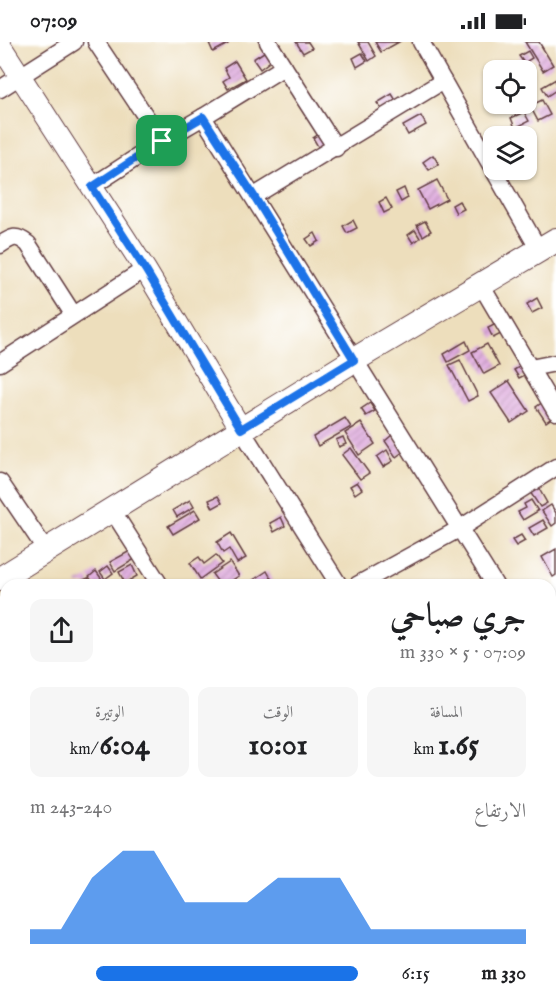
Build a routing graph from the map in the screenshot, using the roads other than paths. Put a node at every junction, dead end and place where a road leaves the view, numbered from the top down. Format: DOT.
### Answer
graph roads {
  1 [pos="74,42"];
  2 [pos="96,42"];
  3 [pos="268,42"];
  4 [pos="421,42"];
  5 [pos="0,45"];
  6 [pos="284,67"];
  7 [pos="20,76"];
  8 [pos="443,81"];
  9 [pos="0,90"];
  10 [pos="203,117"];
  11 [pos="162,141"];
  12 [pos="336,148"];
  13 [pos="92,187"];
  14 [pos="254,196"];
  15 [pos="0,245"];
  16 [pos="548,245"];
  17 [pos="145,269"];
  18 [pos="481,285"];
  19 [pos="73,314"];
  20 [pos="354,360"];
  21 [pos="0,363"];
  22 [pos="556,363"];
  23 [pos="530,368"];
  24 [pos="556,412"];
  25 [pos="241,429"];
  26 [pos="556,467"];
  27 [pos="0,482"];
  28 [pos="112,510"];
  29 [pos="459,529"];
  30 [pos="46,550"];
  31 [pos="0,579"];
  32 [pos="156,579"];
  33 [pos="335,579"];
  34 [pos="368,579"];
  35 [pos="491,579"];
  1 -- 7 [label="street"];
  2 -- 11 [label="street"];
  3 -- 6 [label="street"];
  4 -- 8 [label="street"];
  5 -- 7 [label="street"];
  6 -- 10 [label="street"];
  6 -- 12 [label="street"];
  7 -- 9 [label="street"];
  7 -- 13 [label="street"];
  8 -- 12 [label="street"];
  8 -- 16 [label="street"];
  10 -- 11 [label="street"];
  10 -- 14 [label="street"];
  11 -- 13 [label="street"];
  12 -- 14 [label="street"];
  13 -- 17 [label="street"];
  14 -- 20 [label="street"];
  15 -- 19 [label="street"];
  16 -- 18 [label="main road"];
  17 -- 19 [label="street"];
  17 -- 25 [label="street"];
  18 -- 20 [label="main road"];
  18 -- 23 [label="street"];
  19 -- 21 [label="street"];
  20 -- 25 [label="main road"];
  20 -- 29 [label="street"];
  22 -- 23 [label="street"];
  23 -- 24 [label="street"];
  25 -- 28 [label="main road"];
  25 -- 33 [label="street"];
  26 -- 29 [label="street"];
  27 -- 30 [label="street"];
  28 -- 30 [label="main road"];
  28 -- 32 [label="street"];
  29 -- 34 [label="street"];
  29 -- 35 [label="street"];
  30 -- 31 [label="main road"];
}
